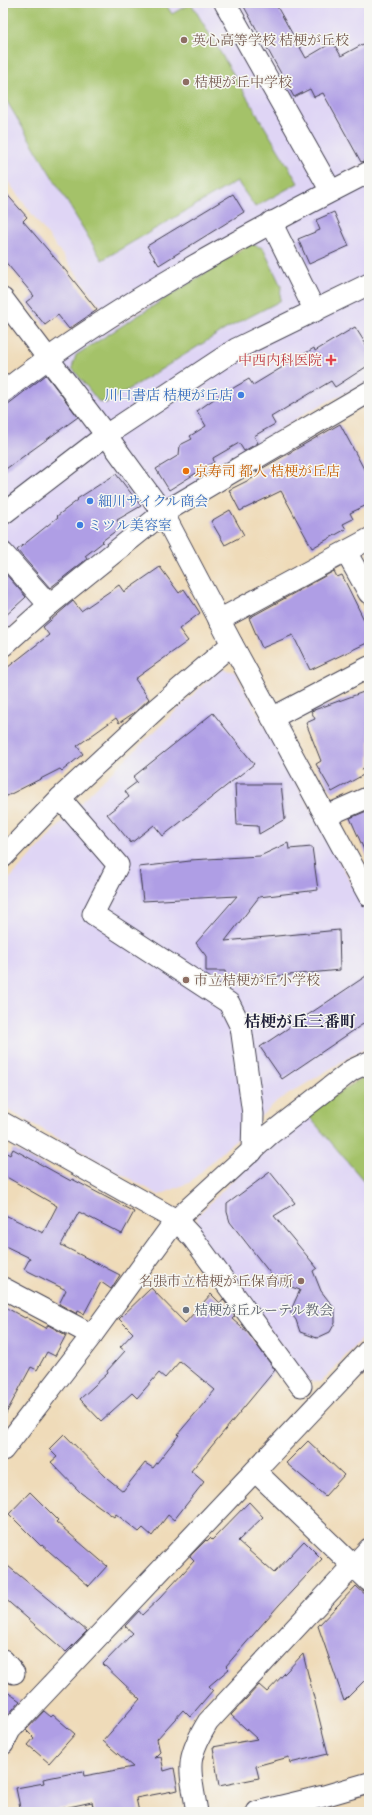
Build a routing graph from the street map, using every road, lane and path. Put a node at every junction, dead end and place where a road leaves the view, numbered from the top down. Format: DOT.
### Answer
graph roads {
  1 [pos="225,3"];
  2 [pos="369,172"];
  3 [pos="331,191"];
  4 [pos="271,222"];
  5 [pos="369,284"];
  6 [pos="3,299"];
  7 [pos="316,311"];
  8 [pos="47,358"];
  9 [pos="3,392"];
  10 [pos="369,392"];
  11 [pos="106,435"];
  12 [pos="163,513"];
  13 [pos="3,514"];
  14 [pos="369,539"];
  15 [pos="346,552"];
  16 [pos="3,553"];
  17 [pos="369,593"];
  18 [pos="49,605"];
  19 [pos="219,620"];
  20 [pos="232,644"];
  21 [pos="3,646"];
  22 [pos="369,666"];
  23 [pos="272,718"];
  24 [pos="369,797"];
  25 [pos="60,798"];
  26 [pos="326,816"];
  27 [pos="3,858"];
  28 [pos="369,896"];
  29 [pos="369,1062"];
  30 [pos="3,1123"];
  31 [pos="252,1152"];
  32 [pos="176,1220"];
  33 [pos="3,1288"];
  34 [pos="92,1335"];
  35 [pos="369,1350"];
  36 [pos="301,1386"];
  37 [pos="3,1449"];
  38 [pos="255,1471"];
  39 [pos="369,1549"];
  40 [pos="353,1566"];
  41 [pos="369,1581"];
  42 [pos="3,1744"];
  43 [pos="369,1783"];
  44 [pos="197,1812"];
  45 [pos="257,1812"];
  1 -- 3 [label="street"];
  2 -- 3 [label="street"];
  3 -- 4 [label="street"];
  4 -- 7 [label="street"];
  4 -- 8 [label="street"];
  5 -- 7 [label="street"];
  6 -- 8 [label="street"];
  7 -- 11 [label="street"];
  8 -- 9 [label="street"];
  8 -- 11 [label="street"];
  10 -- 12 [label="street"];
  11 -- 12 [label="street"];
  11 -- 13 [label="street"];
  12 -- 18 [label="street"];
  12 -- 19 [label="street"];
  14 -- 15 [label="street"];
  15 -- 17 [label="street"];
  15 -- 19 [label="street"];
  16 -- 18 [label="street"];
  18 -- 21 [label="street"];
  19 -- 20 [label="street"];
  20 -- 23 [label="street"];
  20 -- 25 [label="street"];
  22 -- 23 [label="street"];
  23 -- 26 [label="street"];
  24 -- 26 [label="street"];
  25 -- 27 [label="street"];
  25 -- 31 [label="street"];
  26 -- 28 [label="street"];
  29 -- 31 [label="street"];
  30 -- 32 [label="street"];
  31 -- 32 [label="street"];
  32 -- 34 [label="street"];
  32 -- 36 [label="street"];
  33 -- 34 [label="street"];
  34 -- 37 [label="street"];
  35 -- 38 [label="street"];
  38 -- 40 [label="street"];
  38 -- 42 [label="street"];
  39 -- 40 [label="street"];
  40 -- 41 [label="street"];
  40 -- 44 [label="street"];
  43 -- 45 [label="street"];
}
